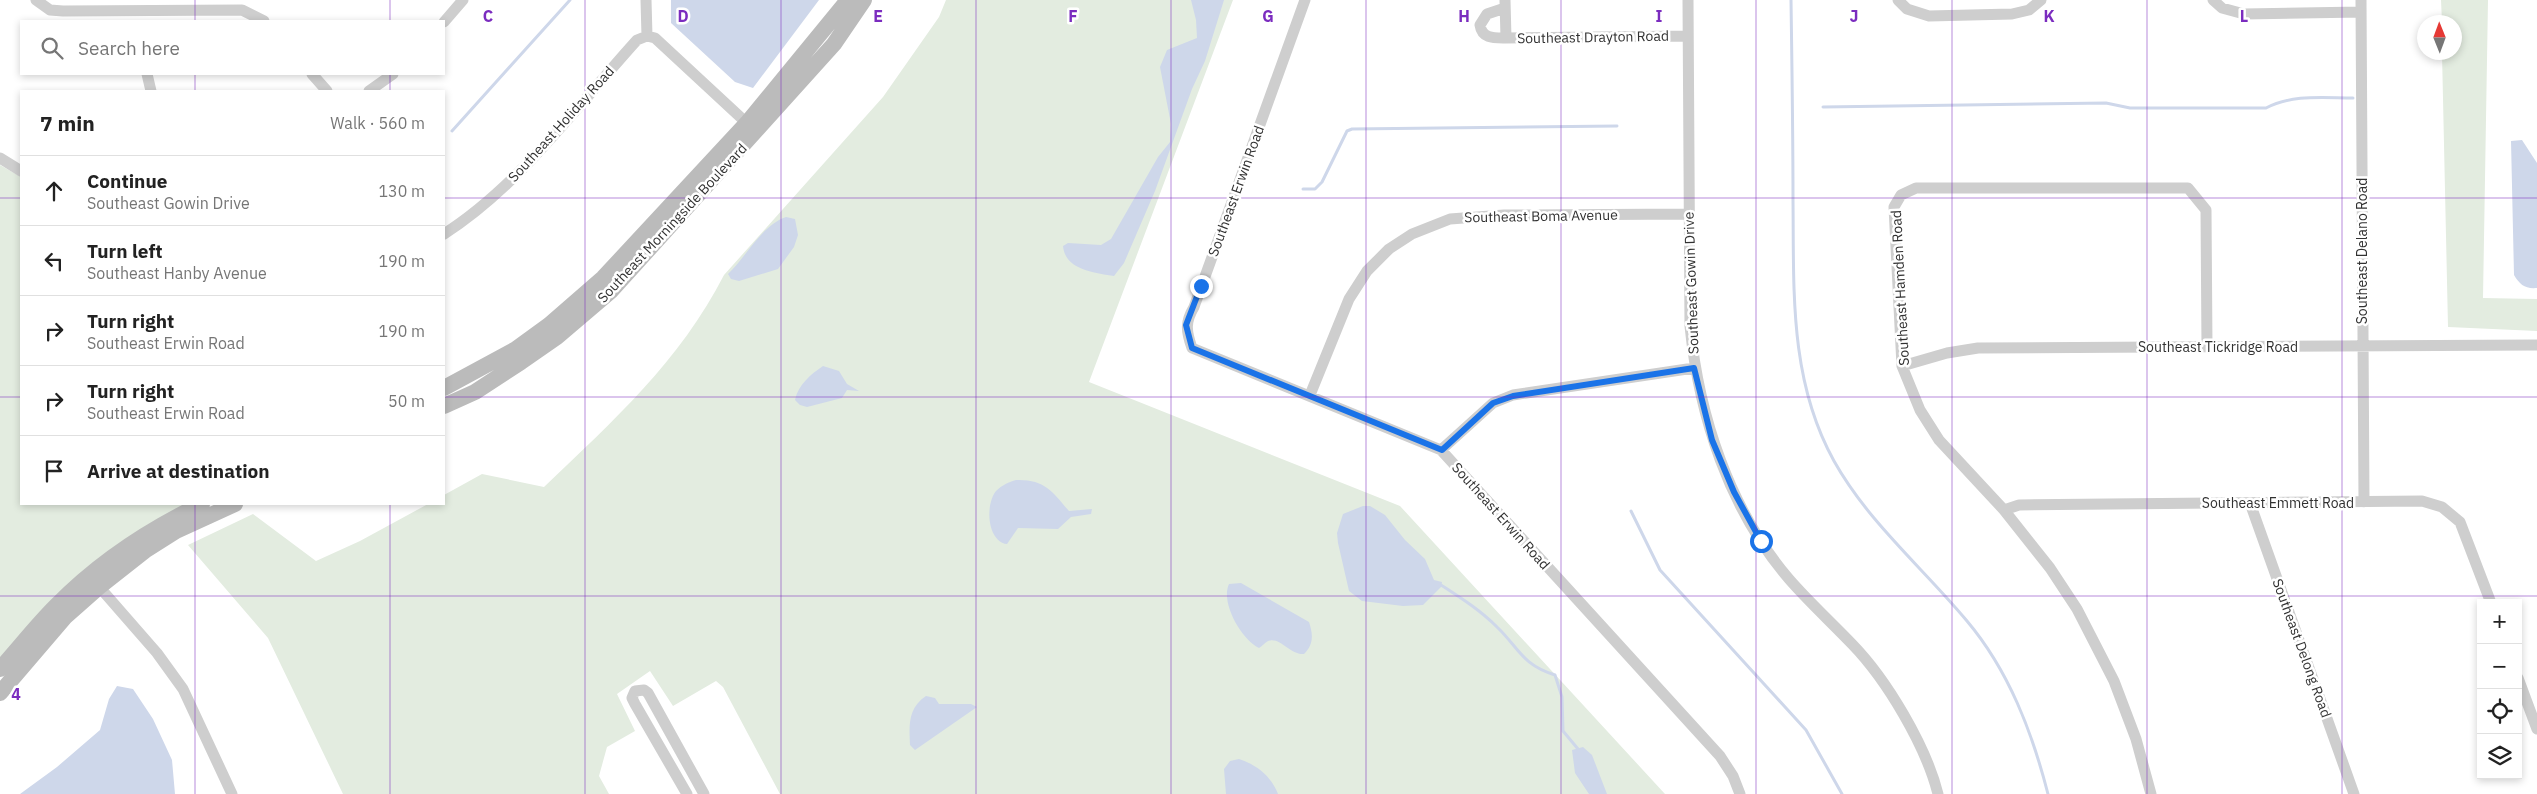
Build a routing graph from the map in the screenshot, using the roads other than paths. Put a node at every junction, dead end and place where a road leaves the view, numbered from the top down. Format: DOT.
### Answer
graph roads {
  1 [pos="36,0"];
  2 [pos="463,0"];
  3 [pos="646,0"];
  4 [pos="848,0"];
  5 [pos="864,0"];
  6 [pos="1304,0"];
  7 [pos="1688,0"];
  8 [pos="1898,0"];
  9 [pos="2041,0"];
  10 [pos="2213,0"];
  11 [pos="2360,0"];
  12 [pos="1505,4"];
  13 [pos="2361,12"];
  14 [pos="148,16"];
  15 [pos="262,20"];
  16 [pos="445,21"];
  17 [pos="647,36"];
  18 [pos="1688,36"];
  19 [pos="1506,38"];
  20 [pos="147,75"];
  21 [pos="313,75"];
  22 [pos="392,75"];
  23 [pos="151,90"];
  24 [pos="326,90"];
  25 [pos="370,90"];
  26 [pos="751,127"];
  27 [pos="0,158"];
  28 [pos="20,170"];
  29 [pos="1689,214"];
  30 [pos="445,233"];
  31 [pos="553,332"];
  32 [pos="2537,345"];
  33 [pos="2363,346"];
  34 [pos="2207,347"];
  35 [pos="1902,366"];
  36 [pos="1694,368"];
  37 [pos="445,387"];
  38 [pos="1310,395"];
  39 [pos="445,406"];
  40 [pos="1442,450"];
  41 [pos="2250,502"];
  42 [pos="2364,502"];
  43 [pos="200,505"];
  44 [pos="233,505"];
  45 [pos="2004,510"];
  46 [pos="94,581"];
  47 [pos="2489,599"];
  48 [pos="0,669"];
  49 [pos="2522,689"];
  50 [pos="0,693"];
  51 [pos="2537,729"];
  52 [pos="232,794"];
  53 [pos="687,794"];
  54 [pos="704,794"];
  55 [pos="1740,794"];
  56 [pos="1938,794"];
  57 [pos="2151,794"];
  58 [pos="2354,794"];
  1 -- 14 [label="street"];
  2 -- 16 [label="street"];
  3 -- 17 [label="street"];
  4 -- 26 [label="street, Southeast Morningside Boulevard"];
  5 -- 26 [label="street, Southeast Morningside Boulevard"];
  6 -- 38 [label="street, Southeast Erwin Road"];
  7 -- 18 [label="street, Southeast Gowin Drive"];
  8 -- 9 [label="street"];
  10 -- 13 [label="street"];
  11 -- 13 [label="street, Southeast Delano Road"];
  12 -- 19 [label="street, Southeast Drayton Road"];
  12 -- 19 [label="street"];
  13 -- 33 [label="street, Southeast Delano Road"];
  14 -- 15 [label="street"];
  17 -- 26 [label="street"];
  17 -- 30 [label="street, Southeast Holiday Road"];
  18 -- 19 [label="street, Southeast Drayton Road"];
  18 -- 29 [label="street, Southeast Gowin Drive"];
  20 -- 23 [label="street"];
  21 -- 24 [label="street"];
  22 -- 25 [label="street"];
  26 -- 31 [label="street, Southeast Morningside Boulevard"];
  27 -- 28 [label="street"];
  29 -- 36 [label="street, Southeast Gowin Drive"];
  29 -- 38 [label="street, Southeast Boma Avenue"];
  31 -- 37 [label="street, Southeast Morningside Boulevard"];
  31 -- 39 [label="street, Southeast Morningside Boulevard"];
  32 -- 33 [label="street, Southeast Tickridge Road"];
  33 -- 34 [label="street, Southeast Tickridge Road"];
  33 -- 42 [label="street, Southeast Delano Road"];
  34 -- 35 [label="street, Southeast Tickridge Road"];
  34 -- 35 [label="street, Southeast Hamden Road"];
  35 -- 45 [label="street, Southeast Hamden Road"];
  36 -- 40 [label="street"];
  36 -- 56 [label="street, Southeast Gowin Drive"];
  38 -- 40 [label="street, Southeast Erwin Road"];
  40 -- 55 [label="street, Southeast Erwin Road"];
  41 -- 42 [label="street, Southeast Emmett Road"];
  41 -- 45 [label="street, Southeast Emmett Road"];
  41 -- 58 [label="street, Southeast Delong Road"];
  42 -- 47 [label="street, Southeast Emmett Road"];
  43 -- 46 [label="street"];
  44 -- 46 [label="street"];
  45 -- 57 [label="street, Southeast Hamden Road"];
  46 -- 48 [label="street"];
  46 -- 50 [label="street"];
  46 -- 52 [label="street"];
  49 -- 51 [label="street"];
  53 -- 54 [label="street"];
}
